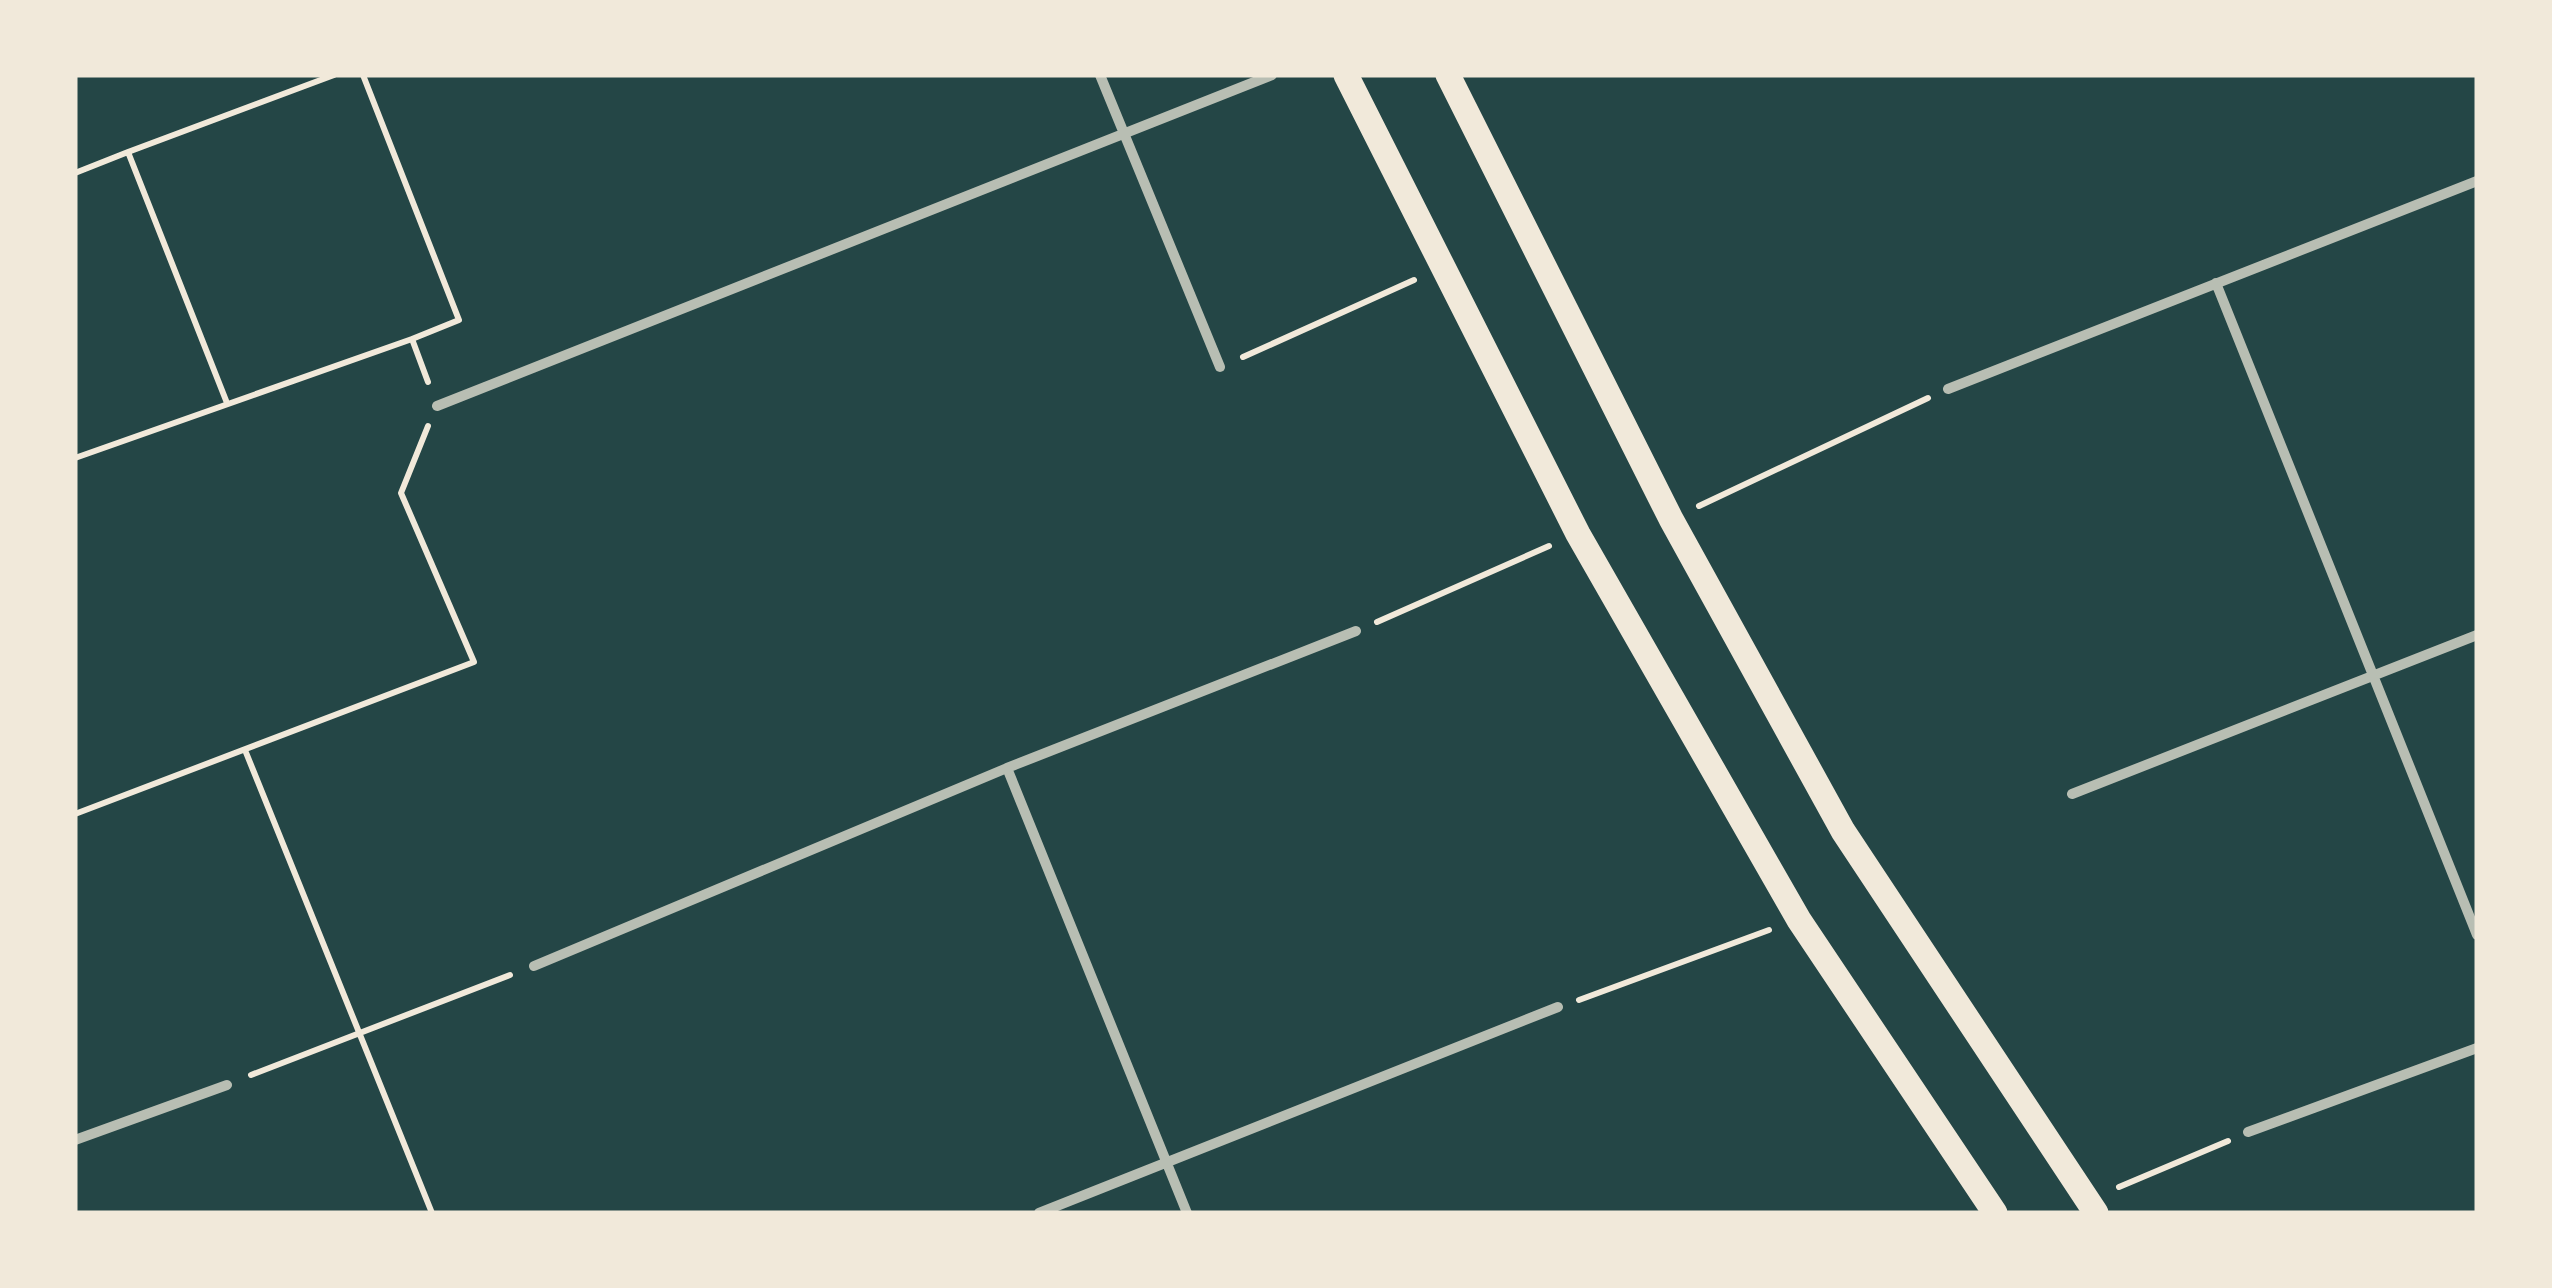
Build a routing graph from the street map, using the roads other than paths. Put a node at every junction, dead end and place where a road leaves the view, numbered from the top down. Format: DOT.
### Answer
graph roads {
  1 [pos="1100,75"];
  2 [pos="1272,75"];
  3 [pos="1346,75"];
  4 [pos="1448,75"];
  5 [pos="1125,133"];
  6 [pos="2477,181"];
  7 [pos="2216,283"];
  8 [pos="1220,367"];
  9 [pos="1948,389"];
  10 [pos="437,406"];
  11 [pos="1356,631"];
  12 [pos="2477,635"];
  13 [pos="2372,676"];
  14 [pos="1006,768"];
  15 [pos="2072,794"];
  16 [pos="2477,935"];
  17 [pos="534,966"];
  18 [pos="1558,1007"];
  19 [pos="2477,1048"];
  20 [pos="227,1085"];
  21 [pos="2248,1132"];
  22 [pos="75,1140"];
  23 [pos="1166,1161"];
  24 [pos="2091,1207"];
  25 [pos="1039,1213"];
  26 [pos="1187,1213"];
  27 [pos="1995,1213"];
  1 -- 5 [label="street"];
  2 -- 5 [label="street"];
  3 -- 27 [label="main road"];
  4 -- 24 [label="main road"];
  5 -- 8 [label="street"];
  5 -- 10 [label="street"];
  6 -- 7 [label="street"];
  7 -- 9 [label="street"];
  7 -- 13 [label="street"];
  11 -- 14 [label="street"];
  12 -- 13 [label="street"];
  13 -- 15 [label="street"];
  13 -- 16 [label="street"];
  14 -- 17 [label="street"];
  14 -- 23 [label="street"];
  18 -- 23 [label="street"];
  19 -- 21 [label="street"];
  20 -- 22 [label="street"];
  23 -- 25 [label="street"];
  23 -- 26 [label="street"];
}
